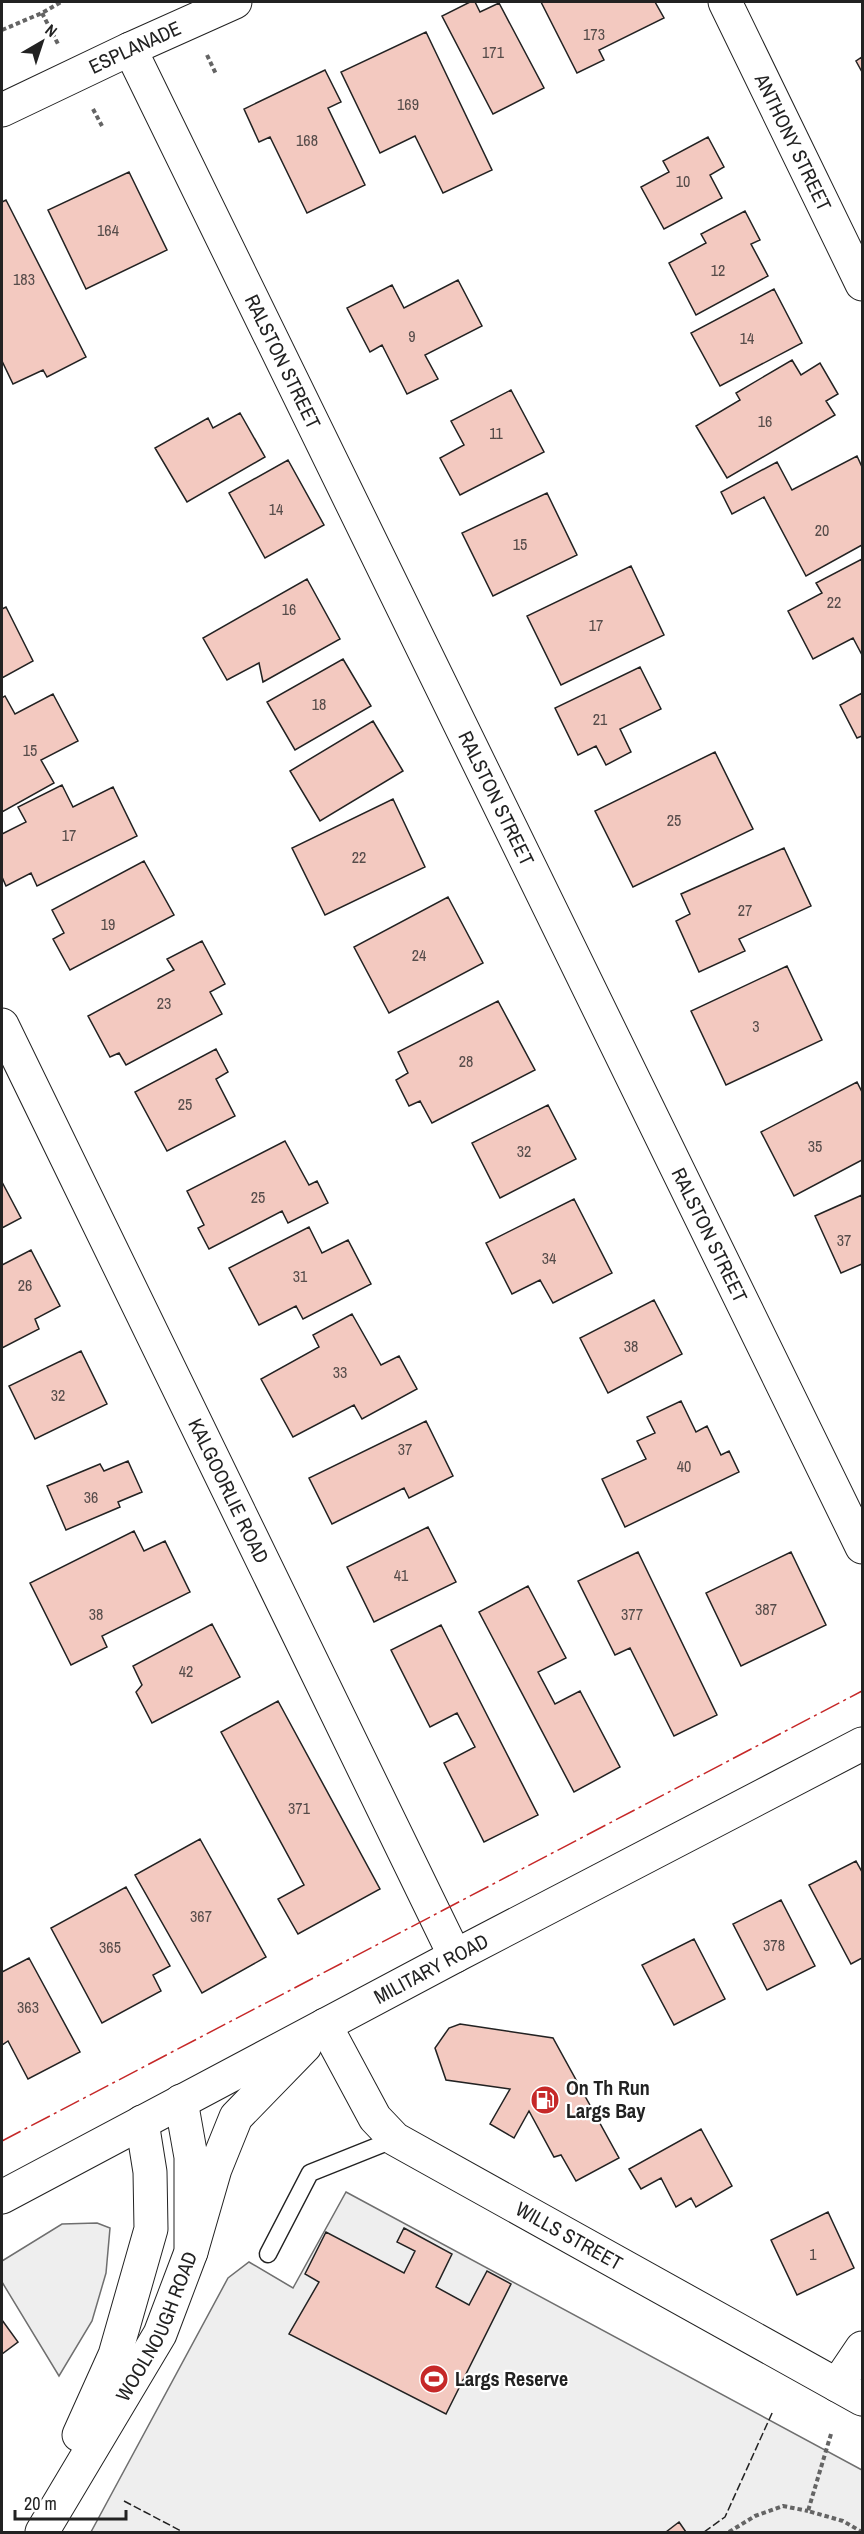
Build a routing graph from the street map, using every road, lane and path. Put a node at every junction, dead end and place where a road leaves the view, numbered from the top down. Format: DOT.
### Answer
graph roads {
  1 [pos="61,2"];
  2 [pos="235,2"];
  3 [pos="725,2"];
  4 [pos="42,13"];
  5 [pos="2,30"];
  6 [pos="58,44"];
  7 [pos="130,49"];
  8 [pos="207,55"];
  9 [pos="216,74"];
  10 [pos="93,109"];
  11 [pos="2,110"];
  12 [pos="102,126"];
  13 [pos="862,284"];
  14 [pos="2,1025"];
  15 [pos="862,1547"];
  16 [pos="862,1743"];
  17 [pos="455,1956"];
  18 [pos="325,2025"];
  19 [pos="182,2101"];
  20 [pos="142,2122"];
  21 [pos="395,2139"];
  22 [pos="4,2190"];
  23 [pos="191,2252"];
  24 [pos="268,2254"];
  25 [pos="862,2348"];
  26 [pos="850,2392"];
  27 [pos="831,2434"];
  28 [pos="808,2511"];
  29 [pos="34,2532"];
  30 [pos="42,2532"];
  31 [pos="729,2532"];
  32 [pos="862,2532"];
  1 -- 4 [label="path"];
  2 -- 7 [label="street, ESPLANADE"];
  3 -- 13 [label="street, ANTHONY STREET"];
  4 -- 5 [label="path"];
  4 -- 6 [label="path"];
  7 -- 11 [label="street, ESPLANADE"];
  7 -- 15 [label="street, RALSTON STREET"];
  8 -- 9 [label="path"];
  10 -- 12 [label="path"];
  14 -- 17 [label="street, KALGOORLIE ROAD"];
  16 -- 17 [label="street, MILITARY ROAD"];
  17 -- 18 [label="street, MILITARY ROAD"];
  18 -- 19 [label="street, MILITARY ROAD"];
  18 -- 21 [label="street, WILLS STREET"];
  18 -- 23 [label="street"];
  19 -- 20 [label="street, MILITARY ROAD"];
  19 -- 23 [label="street, WOOLNOUGH ROAD"];
  20 -- 22 [label="street, MILITARY ROAD"];
  20 -- 29 [label="street, WOOLNOUGH ROAD"];
  21 -- 24 [label="lane"];
  21 -- 26 [label="street, WILLS STREET"];
  23 -- 30 [label="street, WOOLNOUGH ROAD"];
  25 -- 26 [label="street"];
  27 -- 28 [label="path"];
  28 -- 31 [label="path"];
  28 -- 32 [label="path"];
}
